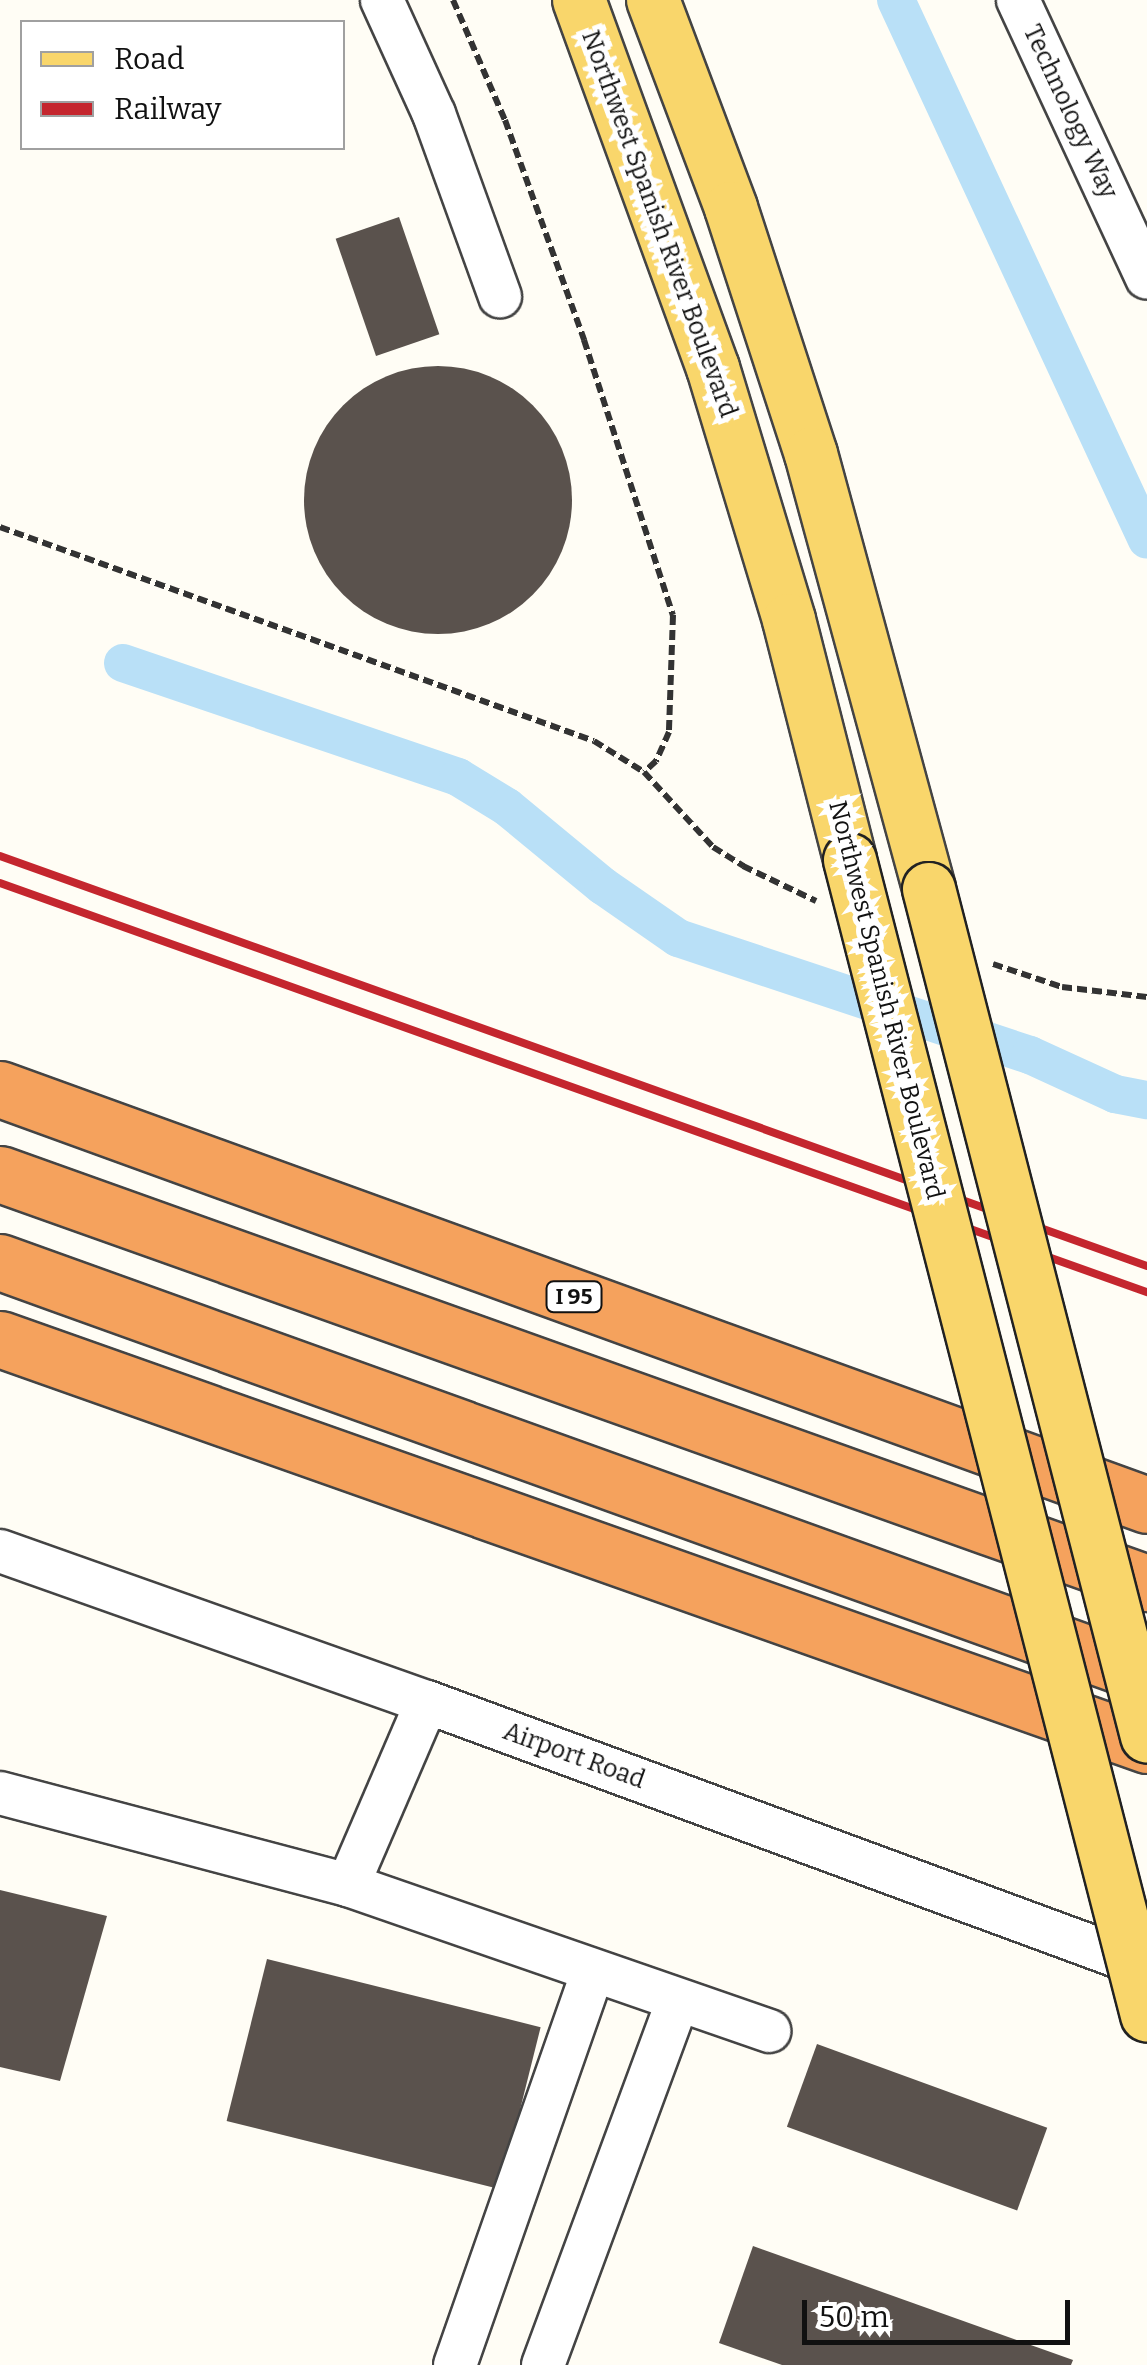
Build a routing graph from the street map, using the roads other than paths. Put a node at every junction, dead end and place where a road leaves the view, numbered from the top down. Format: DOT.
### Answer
graph roads {
  1 [pos="382,0"];
  2 [pos="579,0"];
  3 [pos="653,0"];
  4 [pos="1018,0"];
  5 [pos="1147,278"];
  6 [pos="500,296"];
  7 [pos="0,1089"];
  8 [pos="0,1174"];
  9 [pos="0,1262"];
  10 [pos="0,1339"];
  11 [pos="1147,1506"];
  12 [pos="0,1551"];
  13 [pos="1147,1583"];
  14 [pos="1147,1676"];
  15 [pos="427,1702"];
  16 [pos="1147,1736"];
  17 [pos="1147,1744"];
  18 [pos="0,1794"];
  19 [pos="348,1885"];
  20 [pos="1147,1967"];
  21 [pos="594,1971"];
  22 [pos="678,2000"];
  23 [pos="1147,2015"];
  24 [pos="769,2031"];
  25 [pos="455,2365"];
  26 [pos="542,2365"];
  1 -- 6 [label="street"];
  2 -- 23 [label="main road, Northwest Spanish River Boulevard, bridge"];
  3 -- 16 [label="main road, bridge"];
  4 -- 5 [label="street, Technology Way"];
  7 -- 11 [label="highway, I 95"];
  8 -- 13 [label="highway"];
  9 -- 14 [label="highway"];
  10 -- 17 [label="highway"];
  12 -- 15 [label="street, Airport Road"];
  15 -- 19 [label="street"];
  15 -- 20 [label="street, Airport Road"];
  18 -- 19 [label="street"];
  19 -- 21 [label="street"];
  21 -- 22 [label="street"];
  21 -- 25 [label="street"];
  22 -- 24 [label="street"];
  22 -- 26 [label="street"];
}
